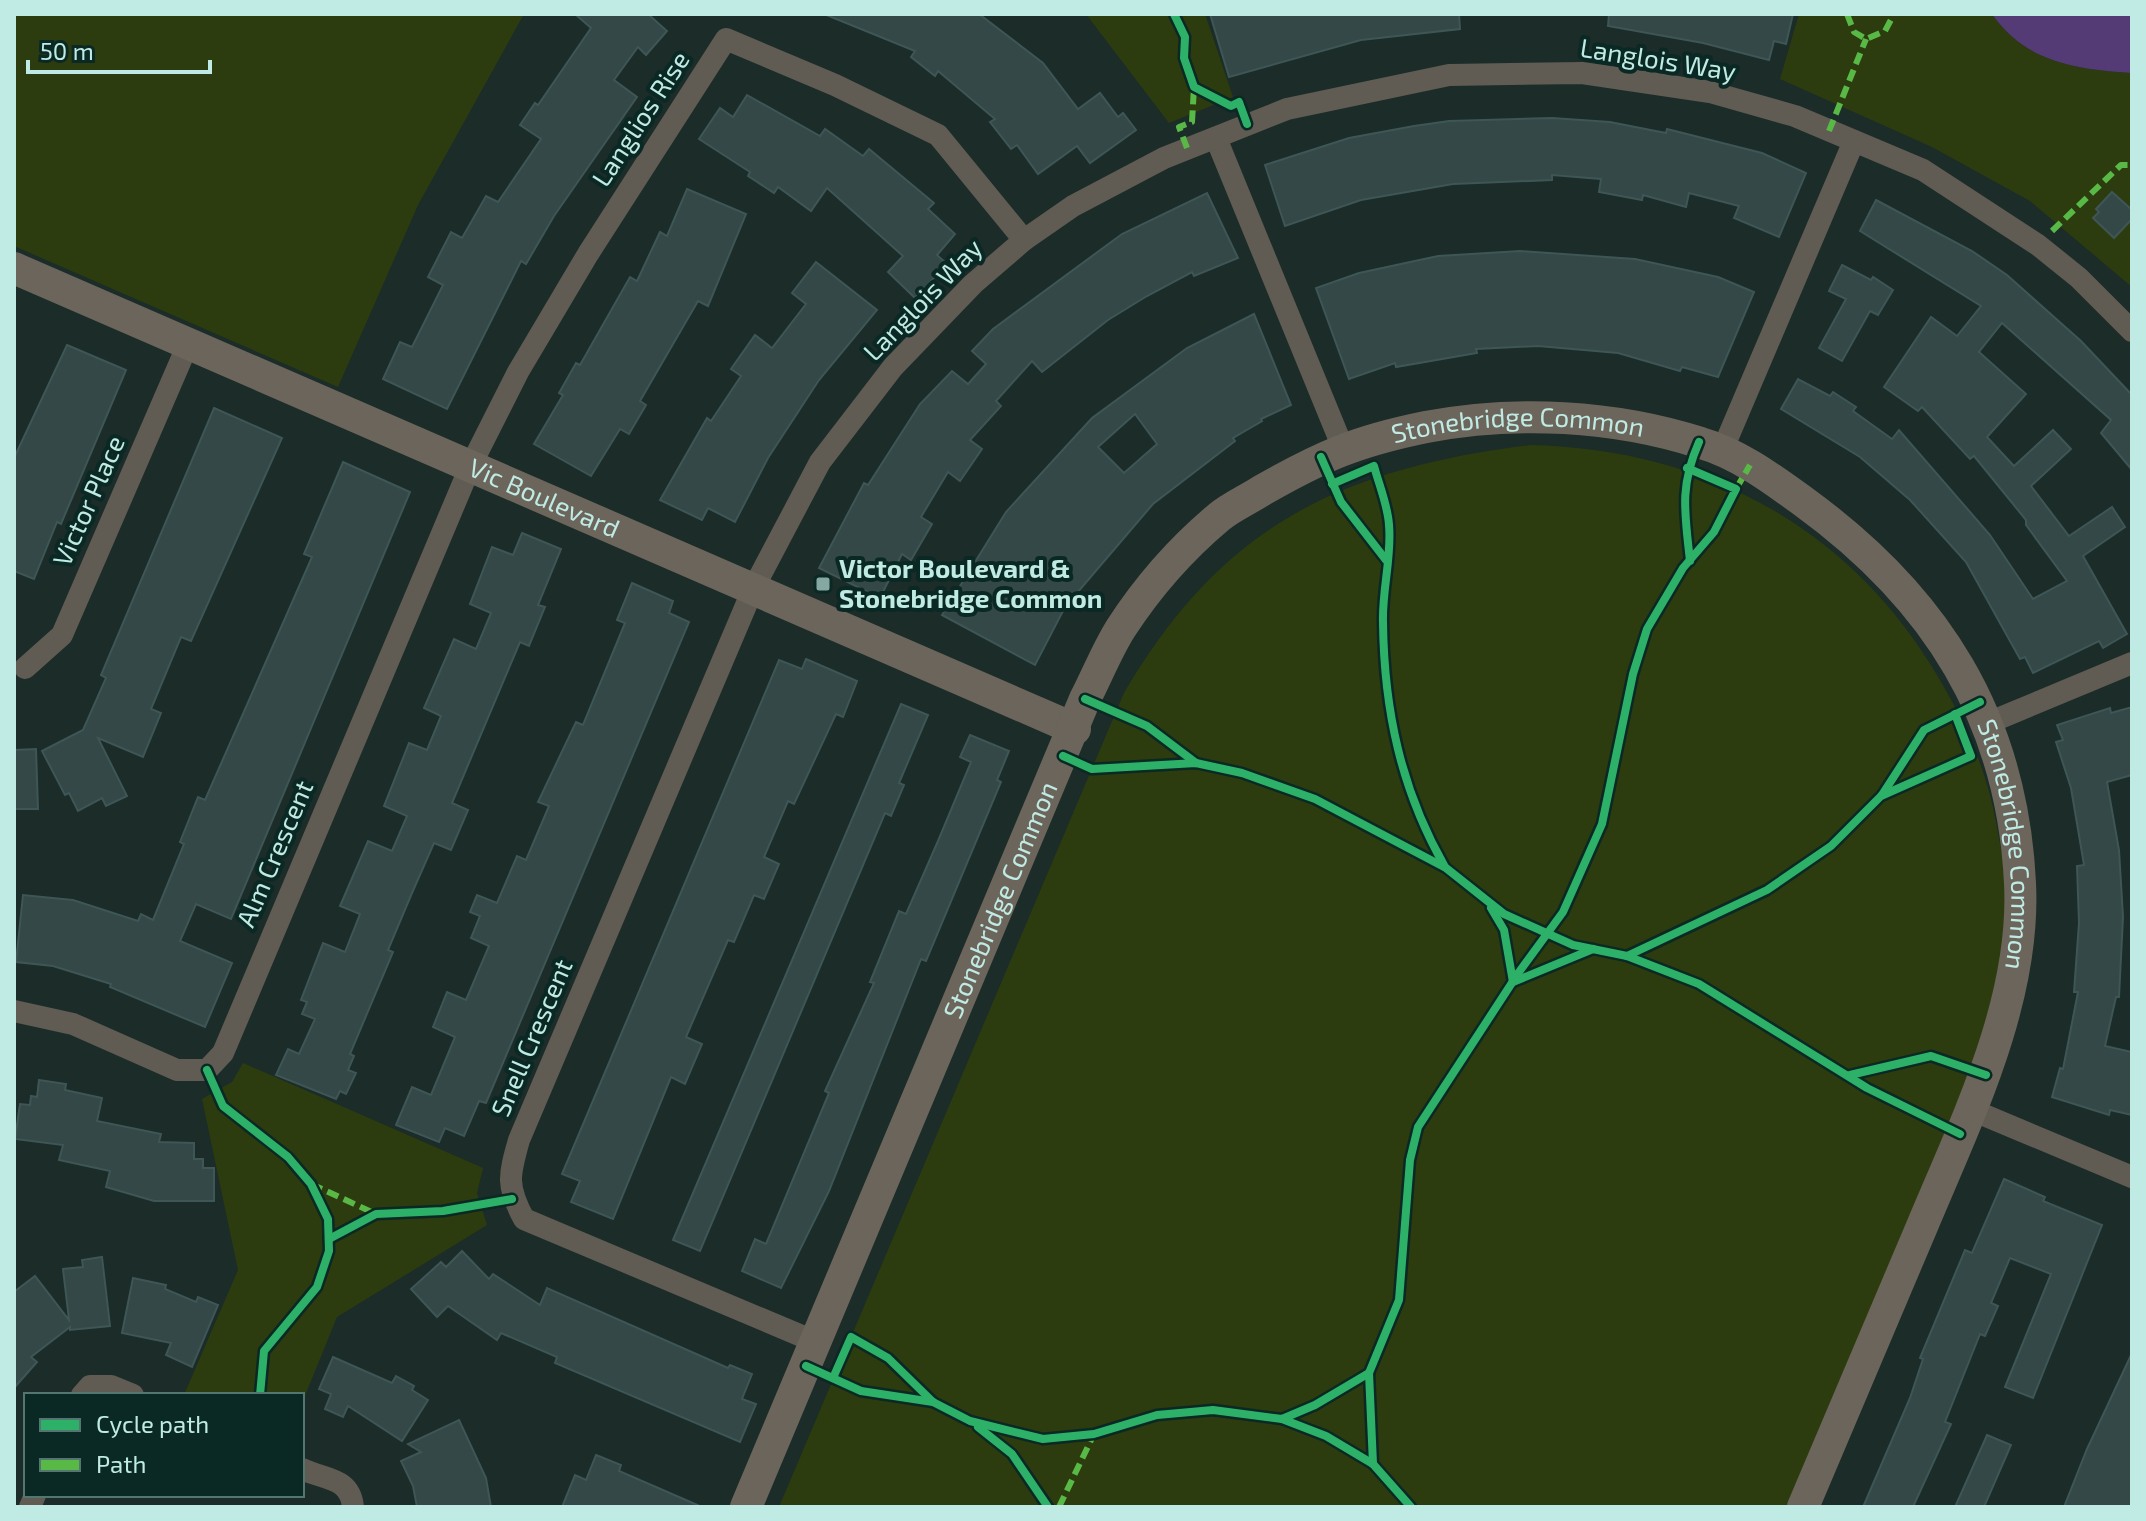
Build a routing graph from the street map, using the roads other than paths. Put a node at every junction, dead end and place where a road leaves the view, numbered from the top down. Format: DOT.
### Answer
graph roads {
  1 [pos="1216,138"];
  2 [pos="1854,141"];
  3 [pos="1024,240"];
  4 [pos="14,268"];
  5 [pos="2132,331"];
  6 [pos="188,344"];
  7 [pos="1343,448"];
  8 [pos="1722,451"];
  9 [pos="470,467"];
  10 [pos="753,589"];
  11 [pos="2132,663"];
  12 [pos="25,668"];
  13 [pos="1988,723"];
  14 [pos="1075,729"];
  15 [pos="14,1011"];
  16 [pos="1972,1110"];
  17 [pos="2132,1177"];
  18 [pos="816,1342"];
  19 [pos="84,1393"];
  20 [pos="128,1393"];
  21 [pos="304,1470"];
  22 [pos="353,1507"];
  23 [pos="746,1507"];
  24 [pos="1803,1507"];
  1 -- 2 [label="street, Langlois Way"];
  1 -- 3 [label="street, Langlois Way"];
  1 -- 7 [label="street"];
  2 -- 5 [label="street, Langlois Way"];
  2 -- 8 [label="street"];
  3 -- 9 [label="street, Langlios Rise"];
  3 -- 10 [label="street, Langlois Way"];
  4 -- 6 [label="street, Vic Boulevard"];
  6 -- 9 [label="street, Vic Boulevard"];
  6 -- 12 [label="street, Victor Place"];
  7 -- 8 [label="street, Stonebridge Common"];
  7 -- 14 [label="street, Stonebridge Common"];
  8 -- 13 [label="street, Stonebridge Common"];
  9 -- 10 [label="street, Vic Boulevard"];
  9 -- 15 [label="street, Alm Crescent"];
  10 -- 14 [label="street, Vic Boulevard"];
  10 -- 18 [label="street, Snell Crescent"];
  11 -- 13 [label="street"];
  13 -- 16 [label="street, Stonebridge Common"];
  14 -- 18 [label="street, Stonebridge Common"];
  16 -- 17 [label="street"];
  16 -- 24 [label="street, Stonebridge Common"];
  18 -- 23 [label="street, Stonebridge Common"];
  19 -- 20 [label="street"];
  21 -- 22 [label="street"];
}
